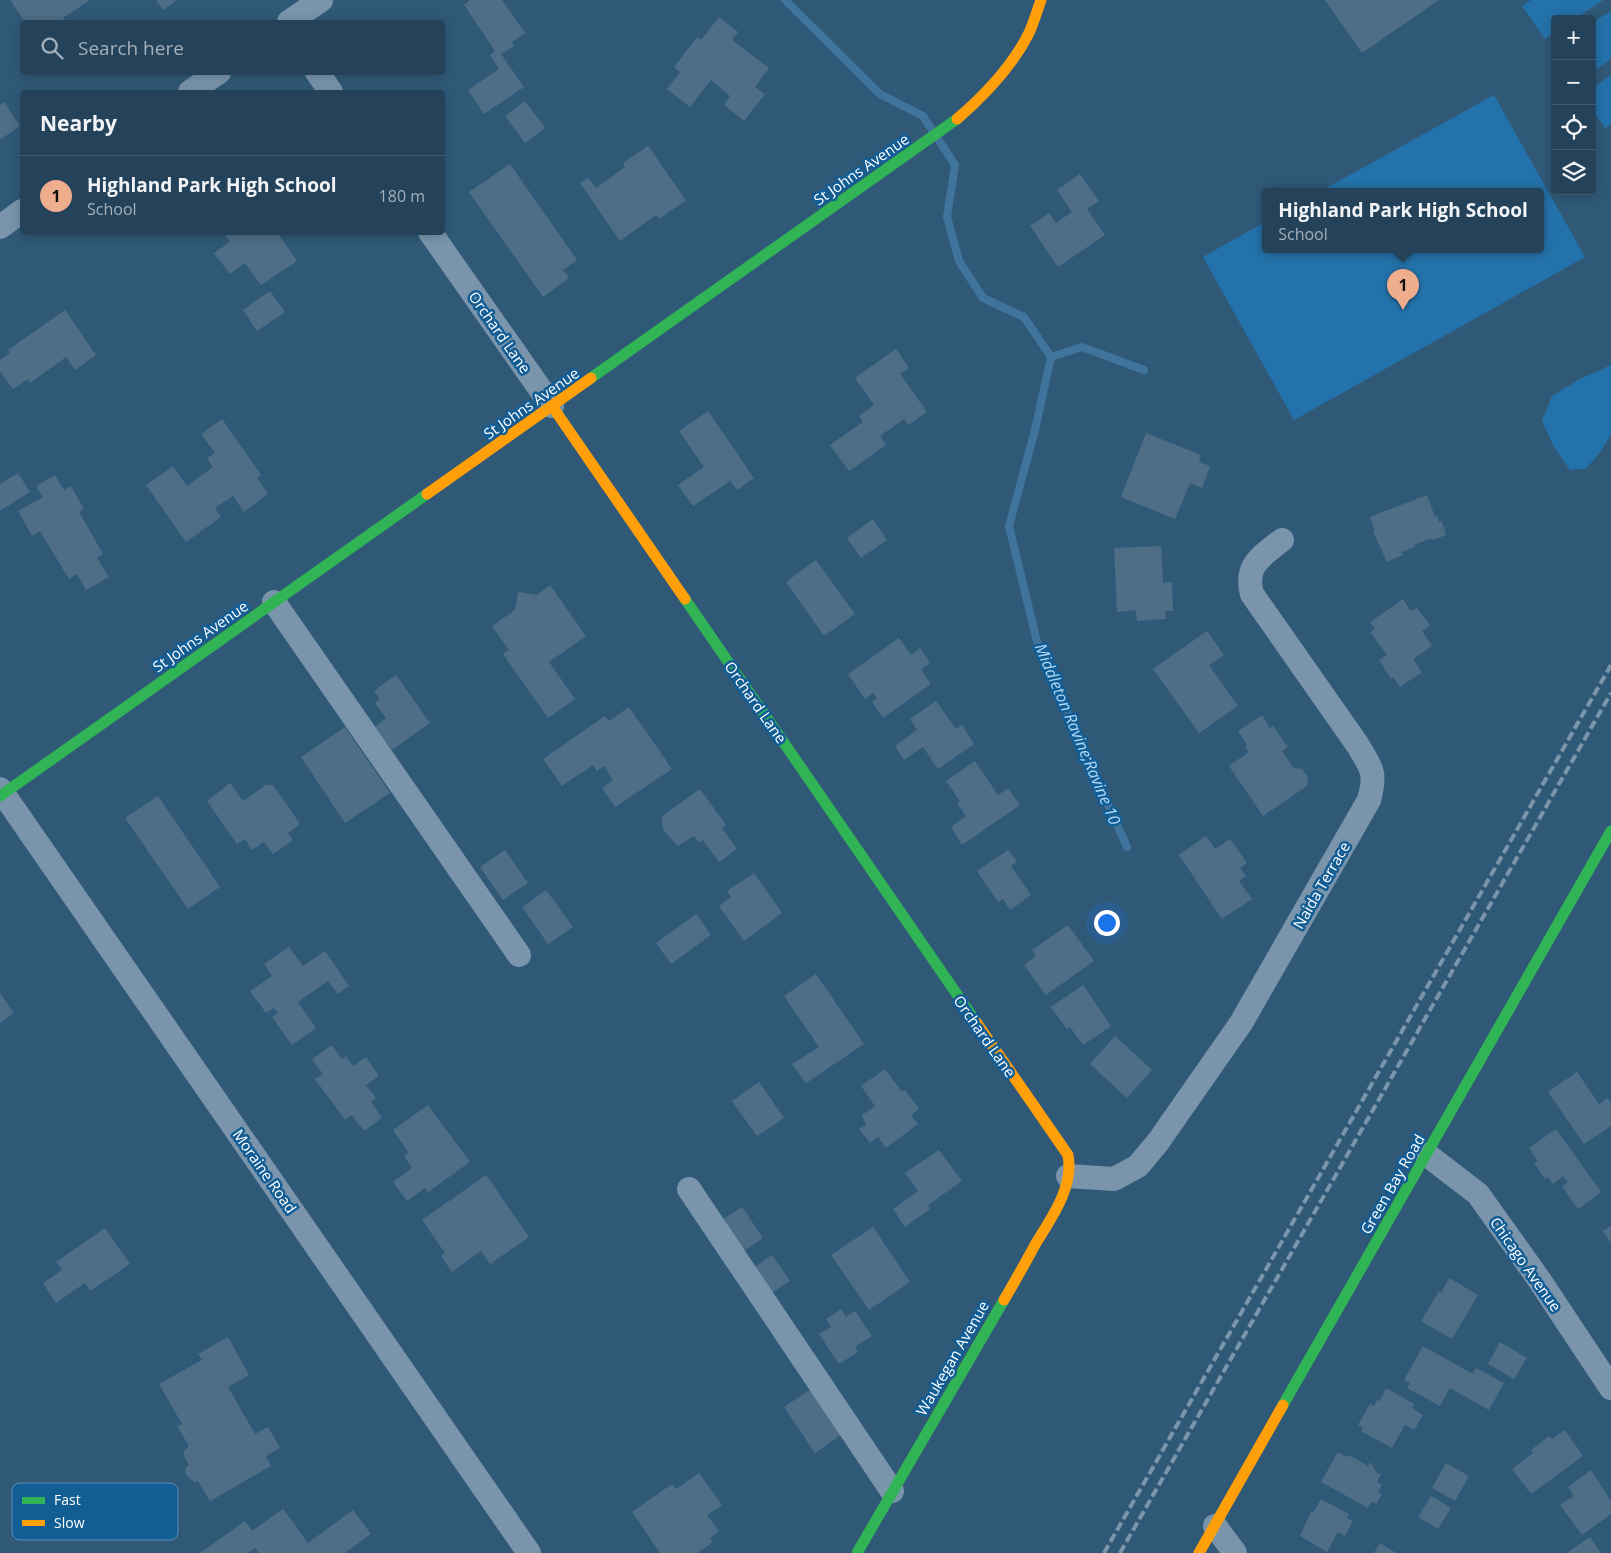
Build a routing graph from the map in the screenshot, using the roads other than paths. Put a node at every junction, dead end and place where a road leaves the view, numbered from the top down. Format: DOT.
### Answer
graph roads {
  1 [pos="321,0"];
  2 [pos="1041,0"];
  3 [pos="292,20"];
  4 [pos="214,75"];
  5 [pos="319,75"];
  6 [pos="193,90"];
  7 [pos="330,90"];
  8 [pos="20,212"];
  9 [pos="0,226"];
  10 [pos="432,235"];
  11 [pos="552,406"];
  12 [pos="1282,540"];
  13 [pos="274,602"];
  14 [pos="1,793"];
  15 [pos="1611,830"];
  16 [pos="519,955"];
  17 [pos="1426,1154"];
  18 [pos="1068,1176"];
  19 [pos="689,1189"];
  20 [pos="1611,1388"];
  21 [pos="892,1491"];
  22 [pos="1215,1526"];
  23 [pos="529,1553"];
  24 [pos="857,1553"];
  25 [pos="1199,1553"];
  26 [pos="1235,1553"];
  1 -- 3 [label="street"];
  2 -- 11 [label="street, St Johns Avenue"];
  4 -- 6 [label="street"];
  5 -- 7 [label="street"];
  8 -- 9 [label="street"];
  10 -- 11 [label="street, Orchard Lane"];
  11 -- 13 [label="street, St Johns Avenue"];
  11 -- 18 [label="street, Orchard Lane"];
  12 -- 18 [label="street, Naida Terrace"];
  13 -- 14 [label="street, St Johns Avenue"];
  13 -- 16 [label="street"];
  14 -- 23 [label="street, Moraine Road"];
  15 -- 17 [label="street, Green Bay Road"];
  17 -- 20 [label="street, Chicago Avenue"];
  17 -- 22 [label="street, Green Bay Road"];
  18 -- 21 [label="street, Waukegan Avenue"];
  19 -- 21 [label="street"];
  21 -- 24 [label="street, Waukegan Avenue"];
  22 -- 25 [label="street, Green Bay Road"];
  22 -- 26 [label="street"];
}
